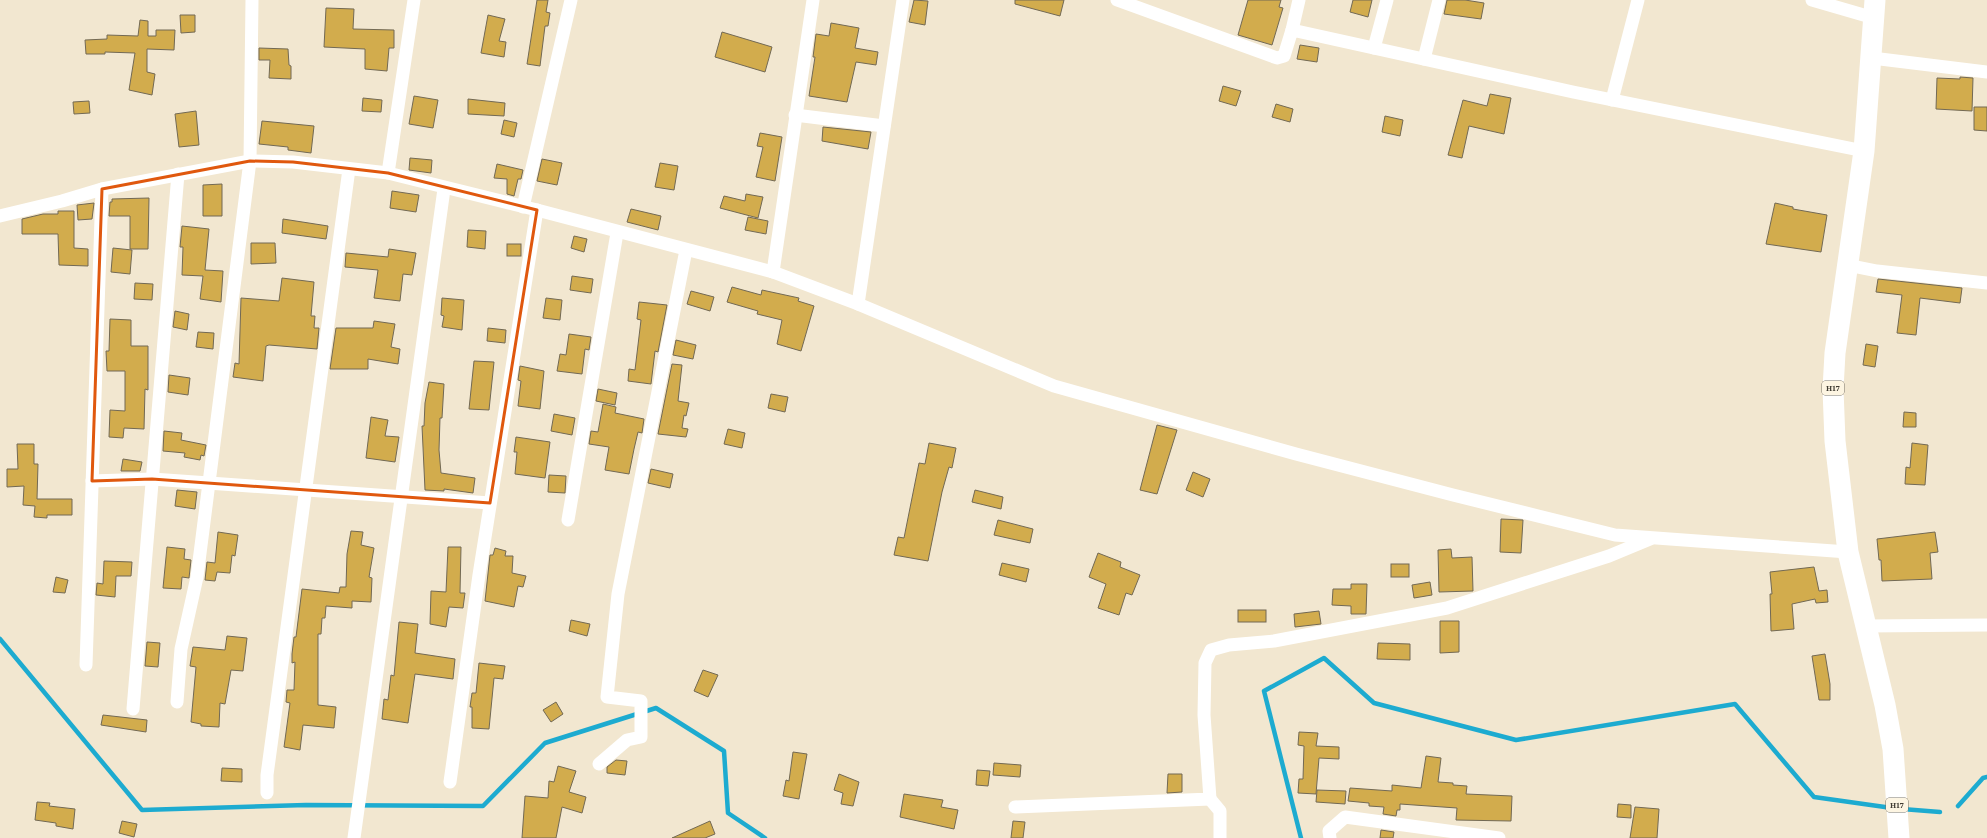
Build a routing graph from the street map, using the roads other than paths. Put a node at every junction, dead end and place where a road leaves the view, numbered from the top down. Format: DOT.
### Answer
graph roads {
  1 [pos="252,0"];
  2 [pos="414,0"];
  3 [pos="571,0"];
  4 [pos="813,0"];
  5 [pos="903,0"];
  6 [pos="1117,0"];
  7 [pos="1299,0"];
  8 [pos="1387,0"];
  9 [pos="1439,0"];
  10 [pos="1638,0"];
  11 [pos="1812,0"];
  12 [pos="1875,9"];
  13 [pos="1292,30"];
  14 [pos="1374,48"];
  15 [pos="1872,58"];
  16 [pos="1424,59"];
  17 [pos="1987,72"];
  18 [pos="1612,100"];
  19 [pos="795,115"];
  20 [pos="884,126"];
  21 [pos="1864,151"];
  22 [pos="250,160"];
  23 [pos="349,169"];
  24 [pos="388,173"];
  25 [pos="178,174"];
  26 [pos="444,188"];
  27 [pos="102,189"];
  28 [pos="523,207"];
  29 [pos="537,210"];
  30 [pos="0,216"];
  31 [pos="617,233"];
  32 [pos="686,250"];
  33 [pos="1847,265"];
  34 [pos="772,272"];
  35 [pos="1987,283"];
  36 [pos="858,304"];
  37 [pos="152,479"];
  38 [pos="92,481"];
  39 [pos="209,483"];
  40 [pos="306,491"];
  41 [pos="401,497"];
  42 [pos="490,504"];
  43 [pos="568,520"];
  44 [pos="1653,538"];
  45 [pos="1848,552"];
  46 [pos="1987,625"];
  47 [pos="1865,626"];
  48 [pos="86,665"];
  49 [pos="177,702"];
  50 [pos="133,709"];
  51 [pos="599,764"];
  52 [pos="450,782"];
  53 [pos="267,793"];
  54 [pos="1210,799"];
  55 [pos="1015,807"];
  56 [pos="354,838"];
  57 [pos="1220,838"];
  58 [pos="1330,838"];
  59 [pos="1499,838"];
  60 [pos="1899,838"];
  1 -- 22 [label="street"];
  2 -- 24 [label="street"];
  3 -- 28 [label="street"];
  4 -- 19 [label="street"];
  5 -- 20 [label="street"];
  6 -- 13 [label="street"];
  7 -- 13 [label="street"];
  8 -- 14 [label="street"];
  9 -- 16 [label="street"];
  10 -- 18 [label="street"];
  11 -- 12 [label="street"];
  12 -- 15 [label="main road, H17"];
  13 -- 14 [label="street"];
  14 -- 16 [label="street"];
  15 -- 17 [label="street"];
  15 -- 21 [label="main road, H17"];
  16 -- 18 [label="street"];
  18 -- 21 [label="street"];
  19 -- 20 [label="street"];
  19 -- 34 [label="street"];
  20 -- 36 [label="street"];
  21 -- 33 [label="main road, H17"];
  22 -- 23 [label="street"];
  22 -- 25 [label="street"];
  22 -- 39 [label="street"];
  23 -- 24 [label="street"];
  23 -- 40 [label="street"];
  24 -- 26 [label="street"];
  25 -- 27 [label="street"];
  25 -- 37 [label="street"];
  26 -- 28 [label="street"];
  26 -- 41 [label="street"];
  27 -- 30 [label="street"];
  27 -- 38 [label="street"];
  28 -- 29 [label="street"];
  29 -- 31 [label="street"];
  29 -- 42 [label="street"];
  31 -- 32 [label="street"];
  31 -- 43 [label="street"];
  32 -- 34 [label="street"];
  32 -- 51 [label="street"];
  33 -- 35 [label="street"];
  33 -- 45 [label="main road, H17"];
  34 -- 36 [label="street"];
  36 -- 44 [label="street"];
  37 -- 38 [label="street"];
  37 -- 39 [label="street"];
  37 -- 50 [label="street"];
  38 -- 48 [label="street"];
  39 -- 40 [label="street"];
  39 -- 49 [label="street"];
  40 -- 41 [label="street"];
  40 -- 53 [label="street"];
  41 -- 42 [label="street"];
  41 -- 56 [label="street"];
  42 -- 52 [label="street"];
  44 -- 45 [label="street"];
  44 -- 54 [label="street"];
  45 -- 47 [label="main road, H17"];
  46 -- 47 [label="street"];
  47 -- 60 [label="main road, H17"];
  54 -- 55 [label="street"];
  54 -- 57 [label="street"];
  58 -- 59 [label="street"];
}
